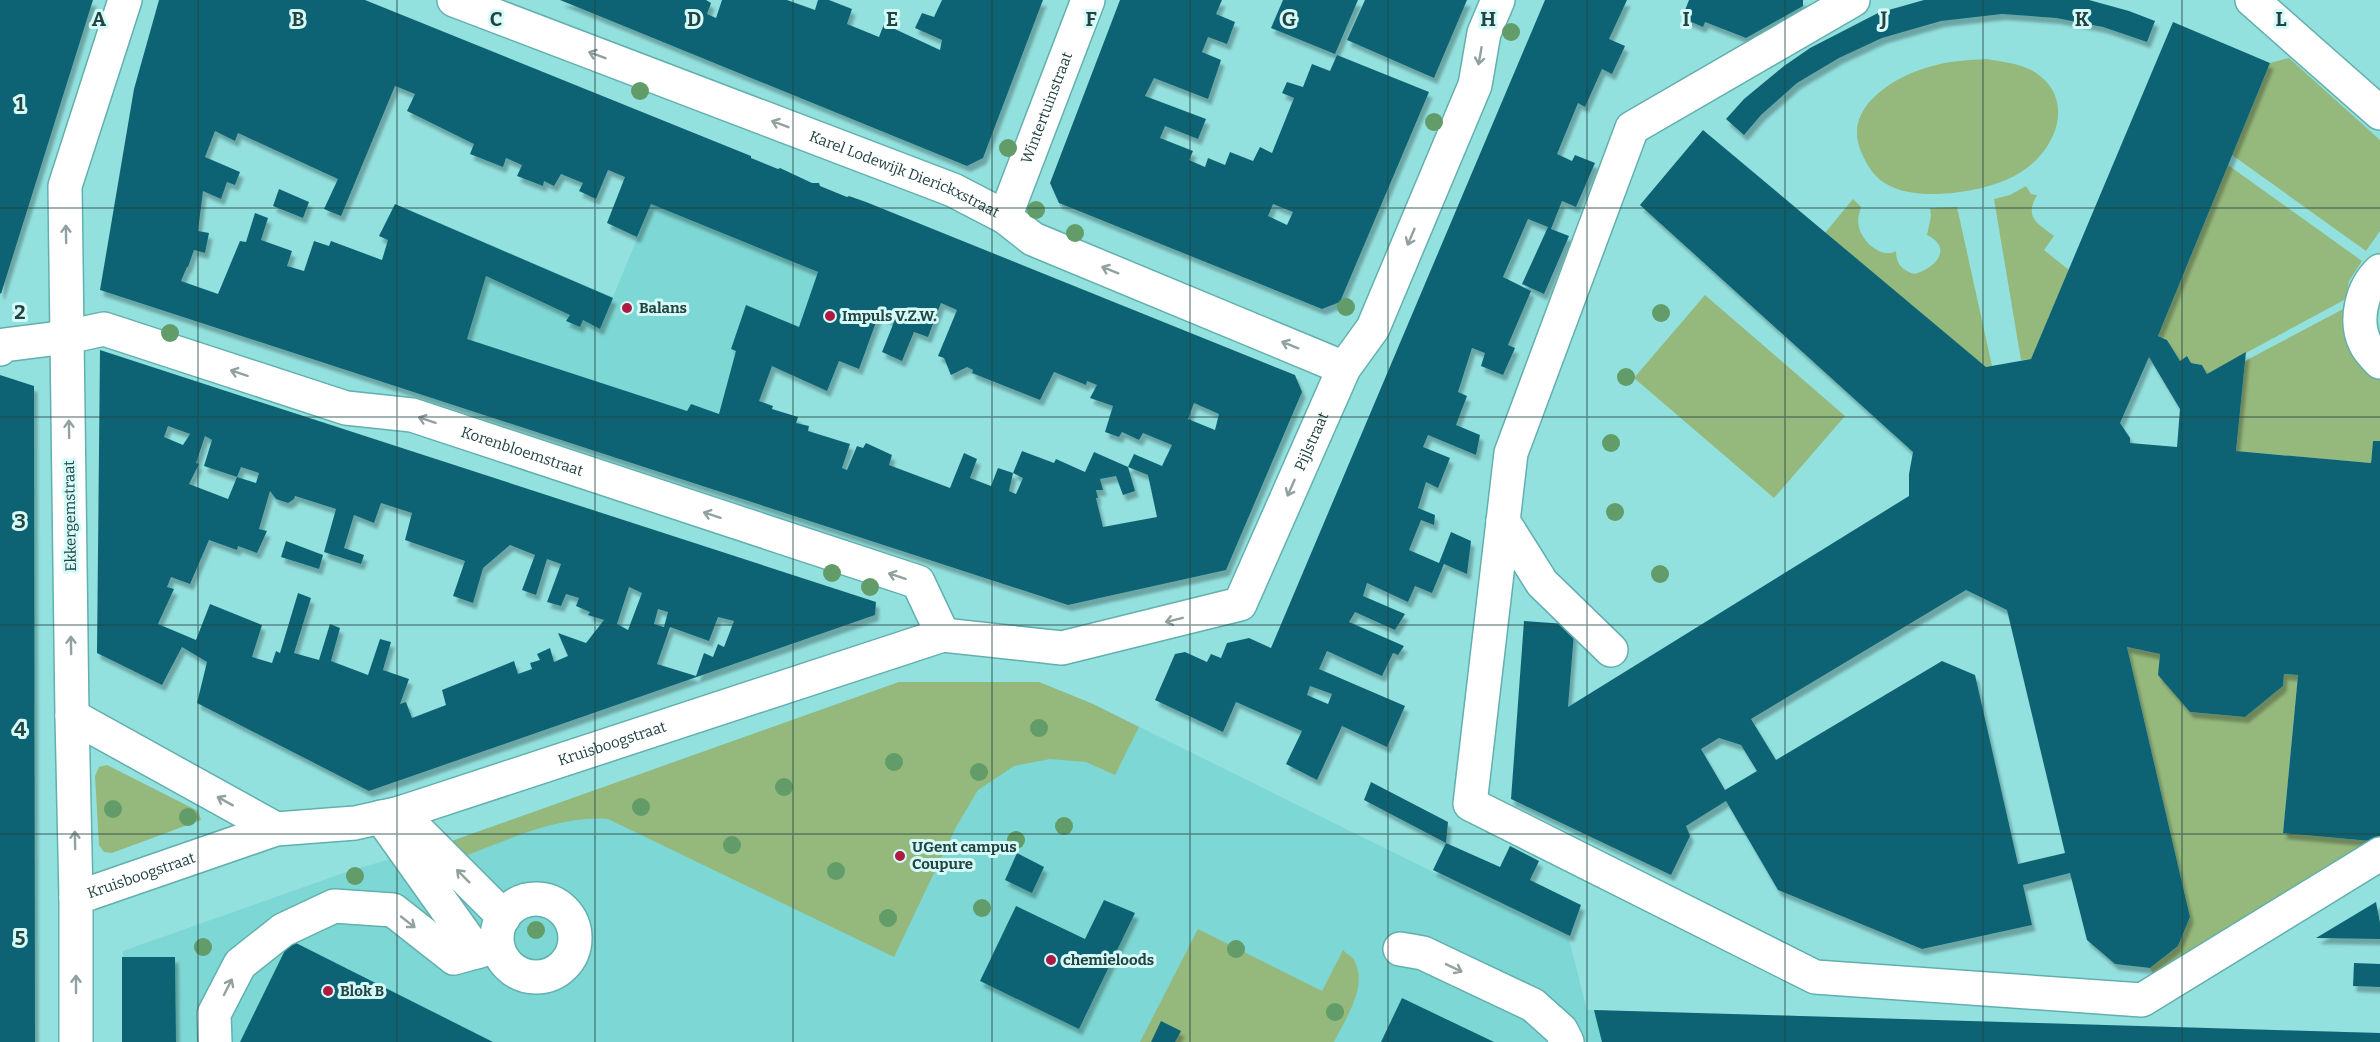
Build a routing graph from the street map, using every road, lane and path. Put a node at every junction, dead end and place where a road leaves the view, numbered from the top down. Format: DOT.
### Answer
graph roads {
  1 [pos="125,0"];
  2 [pos="454,0"];
  3 [pos="1088,0"];
  4 [pos="1498,0"];
  5 [pos="1853,0"];
  6 [pos="2252,0"];
  7 [pos="2380,112"];
  8 [pos="1005,217"];
  9 [pos="2380,271"];
  10 [pos="68,337"];
  11 [pos="0,349"];
  12 [pos="2380,362"];
  13 [pos="1344,368"];
  14 [pos="1503,521"];
  15 [pos="943,635"];
  16 [pos="1611,650"];
  17 [pos="72,716"];
  18 [pos="391,815"];
  19 [pos="276,829"];
  20 [pos="2380,854"];
  21 [pos="76,898"];
  22 [pos="493,938"];
  23 [pos="1400,949"];
  24 [pos="76,1042"];
  25 [pos="215,1042"];
  26 [pos="1567,1042"];
  10 -- 1 [label="street, Ekkergemstraat, one-way"];
  8 -- 2 [label="street, Karel Lodewijk Dierickxstraat, one-way"];
  3 -- 8 [label="street, Wintertuinstraat"];
  4 -- 13 [label="street, Pijlstraat, one-way"];
  5 -- 14 [label="street"];
  6 -- 7 [label="street"];
  13 -- 8 [label="street, Karel Lodewijk Dierickxstraat, one-way"];
  9 -- 12 [label="street"];
  10 -- 11 [label="street, Korenbloemstraat"];
  15 -- 10 [label="street, Korenbloemstraat, one-way"];
  17 -- 10 [label="street, Ekkergemstraat, one-way"];
  13 -- 15 [label="street, Pijlstraat, one-way"];
  14 -- 16 [label="street"];
  14 -- 20 [label="street"];
  15 -- 18 [label="street, Kruisboogstraat"];
  19 -- 17 [label="street, one-way"];
  21 -- 17 [label="street, Ekkergemstraat, one-way"];
  18 -- 19 [label="street, Kruisboogstraat"];
  22 -- 18 [label="street, one-way"];
  18 -- 22 [label="street"];
  19 -- 21 [label="street, Kruisboogstraat"];
  24 -- 21 [label="street, Ekkergemstraat, one-way"];
  25 -- 22 [label="street, one-way"];
  23 -- 26 [label="street, one-way"];
}
